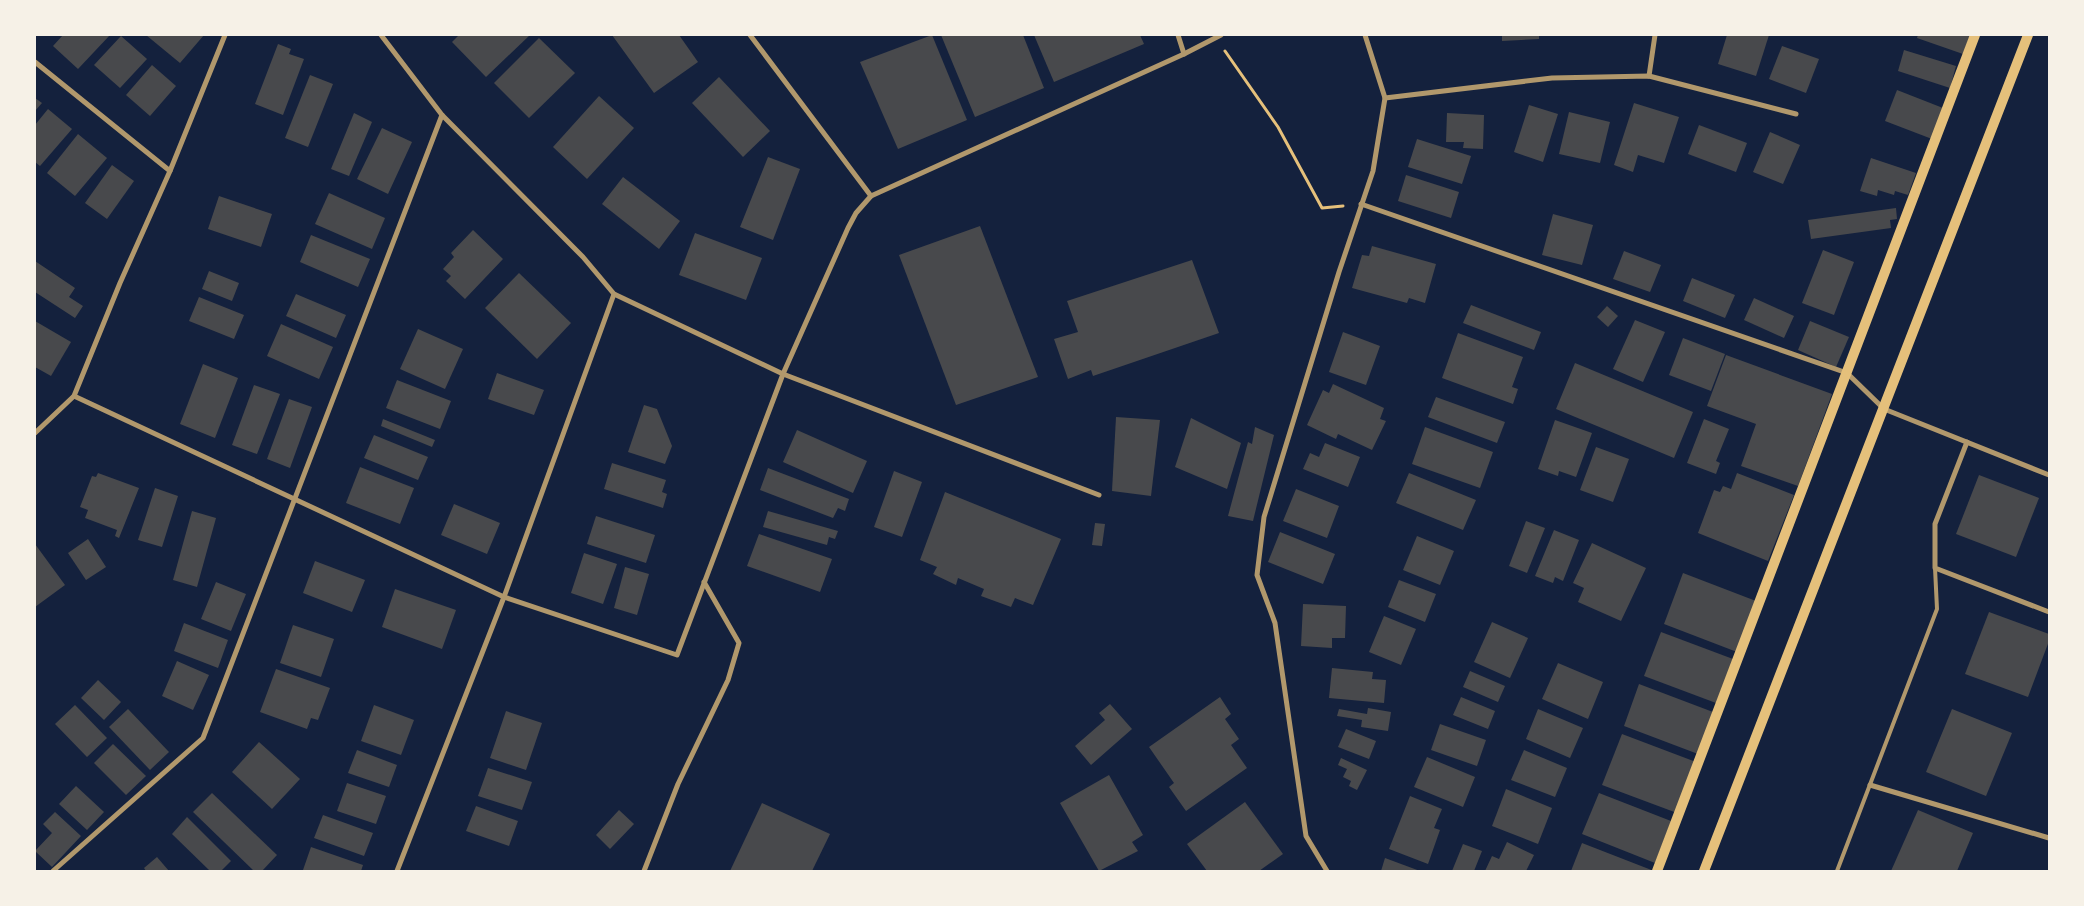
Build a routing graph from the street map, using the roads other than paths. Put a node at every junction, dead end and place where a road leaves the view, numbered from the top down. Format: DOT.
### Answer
graph roads {
  1 [pos="225,35"];
  2 [pos="381,35"];
  3 [pos="750,35"];
  4 [pos="1178,35"];
  5 [pos="1365,35"];
  6 [pos="1655,35"];
  7 [pos="1976,35"];
  8 [pos="2028,35"];
  9 [pos="1219,36"];
  10 [pos="1184,54"];
  11 [pos="35,62"];
  12 [pos="1649,76"];
  13 [pos="1385,98"];
  14 [pos="1796,114"];
  15 [pos="442,115"];
  16 [pos="170,171"];
  17 [pos="871,196"];
  18 [pos="1361,204"];
  19 [pos="614,294"];
  20 [pos="1846,373"];
  21 [pos="783,374"];
  22 [pos="74,396"];
  23 [pos="1884,409"];
  24 [pos="36,429"];
  25 [pos="1967,442"];
  26 [pos="2049,475"];
  27 [pos="1099,495"];
  28 [pos="294,500"];
  29 [pos="1935,568"];
  30 [pos="704,582"];
  31 [pos="504,597"];
  32 [pos="2049,612"];
  33 [pos="1870,785"];
  34 [pos="2049,838"];
  35 [pos="53,871"];
  36 [pos="398,871"];
  37 [pos="644,871"];
  38 [pos="1327,871"];
  39 [pos="1656,871"];
  40 [pos="1704,871"];
  41 [pos="1836,871"];
  1 -- 16 [label="street"];
  2 -- 15 [label="street"];
  3 -- 17 [label="street"];
  4 -- 10 [label="street"];
  5 -- 13 [label="street"];
  6 -- 12 [label="street"];
  7 -- 20 [label="main road"];
  8 -- 23 [label="main road"];
  9 -- 10 [label="street"];
  10 -- 17 [label="street"];
  11 -- 16 [label="street"];
  12 -- 13 [label="street"];
  12 -- 14 [label="street"];
  13 -- 18 [label="street"];
  15 -- 19 [label="street"];
  15 -- 28 [label="street"];
  16 -- 22 [label="street"];
  17 -- 21 [label="street"];
  18 -- 20 [label="street"];
  18 -- 38 [label="street"];
  19 -- 21 [label="street"];
  19 -- 31 [label="street"];
  20 -- 23 [label="street"];
  20 -- 39 [label="main road"];
  21 -- 27 [label="street"];
  21 -- 30 [label="street"];
  22 -- 24 [label="street"];
  22 -- 28 [label="street"];
  23 -- 25 [label="street"];
  23 -- 40 [label="main road"];
  25 -- 26 [label="street"];
  25 -- 29 [label="street"];
  28 -- 31 [label="street"];
  28 -- 35 [label="street"];
  29 -- 32 [label="street"];
  29 -- 33 [label="lane"];
  30 -- 31 [label="street"];
  30 -- 37 [label="street"];
  31 -- 36 [label="street"];
  33 -- 34 [label="street"];
  33 -- 41 [label="lane"];
}
